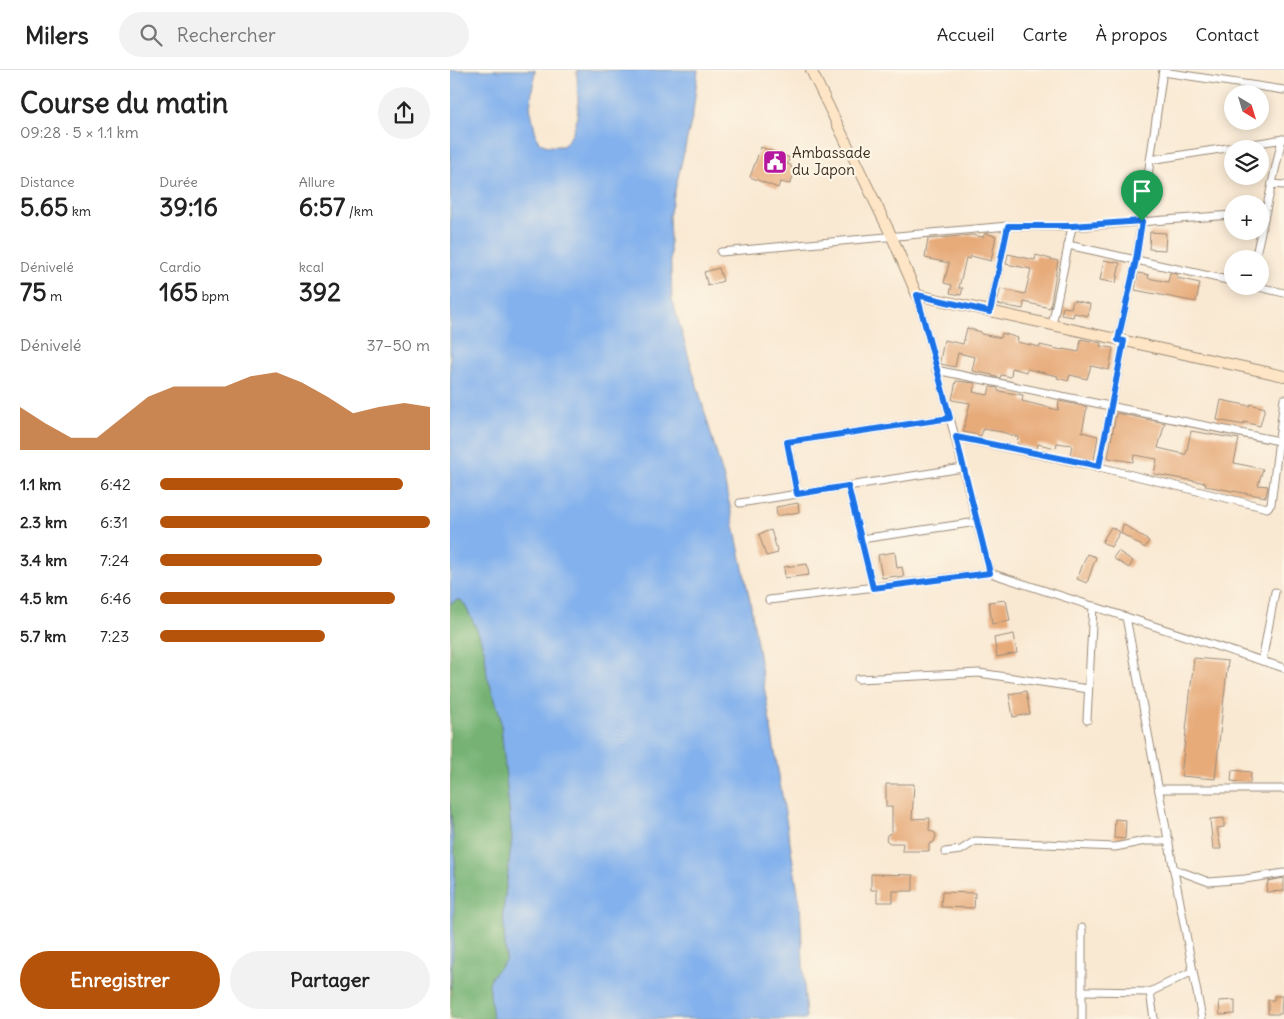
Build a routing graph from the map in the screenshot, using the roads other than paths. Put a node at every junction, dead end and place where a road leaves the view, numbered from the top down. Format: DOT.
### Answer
graph roads {
  1 [pos="810,70"];
  2 [pos="1163,71"];
  3 [pos="1284,90"];
  4 [pos="1283,139"];
  5 [pos="1150,160"];
  6 [pos="1272,184"];
  7 [pos="1284,185"];
  8 [pos="1269,195"];
  9 [pos="1224,216"];
  10 [pos="1142,221"];
  11 [pos="1008,226"];
  12 [pos="1072,226"];
  13 [pos="892,237"];
  14 [pos="1068,245"];
  15 [pos="721,252"];
  16 [pos="1136,260"];
  17 [pos="1224,279"];
  18 [pos="1269,289"];
  19 [pos="1284,293"];
  20 [pos="917,295"];
  21 [pos="990,312"];
  22 [pos="1052,325"];
  23 [pos="1121,340"];
  24 [pos="936,370"];
  25 [pos="1284,376"];
  26 [pos="1284,400"];
  27 [pos="1111,406"];
  28 [pos="950,418"];
  29 [pos="956,437"];
  30 [pos="1279,441"];
  31 [pos="1099,466"];
  32 [pos="963,468"];
  33 [pos="848,486"];
  34 [pos="797,494"];
  35 [pos="740,503"];
  36 [pos="977,522"];
  37 [pos="861,539"];
  38 [pos="990,573"];
  39 [pos="873,588"];
  40 [pos="1275,592"];
  41 [pos="768,600"];
  42 [pos="1092,606"];
  43 [pos="1126,617"];
  44 [pos="1262,661"];
  45 [pos="1284,668"];
  46 [pos="858,680"];
  47 [pos="1088,689"];
  48 [pos="1086,720"];
  49 [pos="1159,789"];
  50 [pos="1284,789"];
  51 [pos="1169,841"];
  52 [pos="945,852"];
  53 [pos="1174,869"];
  54 [pos="1284,873"];
  55 [pos="1082,928"];
  56 [pos="1193,971"];
  57 [pos="1082,991"];
  58 [pos="1150,992"];
  59 [pos="1082,1019"];
  60 [pos="1154,1019"];
  61 [pos="1202,1019"];
  1 -- 13 [label="street"];
  2 -- 3 [label="street"];
  2 -- 5 [label="street"];
  4 -- 5 [label="street"];
  4 -- 6 [label="street"];
  5 -- 10 [label="street"];
  6 -- 7 [label="street"];
  6 -- 8 [label="street"];
  9 -- 10 [label="street"];
  10 -- 12 [label="street"];
  10 -- 16 [label="street"];
  11 -- 12 [label="street"];
  11 -- 13 [label="street"];
  11 -- 21 [label="street"];
  12 -- 14 [label="street"];
  13 -- 15 [label="street"];
  13 -- 20 [label="street"];
  14 -- 16 [label="street"];
  14 -- 22 [label="street"];
  16 -- 17 [label="street"];
  16 -- 23 [label="street"];
  18 -- 19 [label="street"];
  20 -- 21 [label="street"];
  20 -- 24 [label="street"];
  21 -- 22 [label="street"];
  22 -- 23 [label="street"];
  23 -- 25 [label="street"];
  23 -- 27 [label="street"];
  24 -- 27 [label="street"];
  24 -- 28 [label="street"];
  26 -- 30 [label="street"];
  27 -- 30 [label="street"];
  27 -- 31 [label="street"];
  28 -- 29 [label="street"];
  28 -- 34 [label="street"];
  29 -- 31 [label="street"];
  29 -- 32 [label="street"];
  30 -- 31 [label="street"];
  32 -- 33 [label="street"];
  32 -- 36 [label="street"];
  33 -- 34 [label="street"];
  33 -- 37 [label="street"];
  34 -- 35 [label="street"];
  36 -- 37 [label="street"];
  36 -- 38 [label="street"];
  37 -- 39 [label="street"];
  38 -- 39 [label="street"];
  38 -- 42 [label="street"];
  39 -- 41 [label="street"];
  40 -- 44 [label="street"];
  42 -- 43 [label="street"];
  42 -- 47 [label="street"];
  43 -- 44 [label="street"];
  43 -- 49 [label="street"];
  44 -- 45 [label="street"];
  46 -- 47 [label="street"];
  47 -- 48 [label="street"];
  49 -- 50 [label="street"];
  49 -- 51 [label="street"];
  51 -- 52 [label="street"];
  51 -- 53 [label="street"];
  53 -- 54 [label="street"];
  53 -- 56 [label="street"];
  55 -- 57 [label="street"];
  56 -- 58 [label="street"];
  56 -- 61 [label="street"];
  57 -- 58 [label="street"];
  57 -- 59 [label="street"];
  58 -- 60 [label="street"];
}
